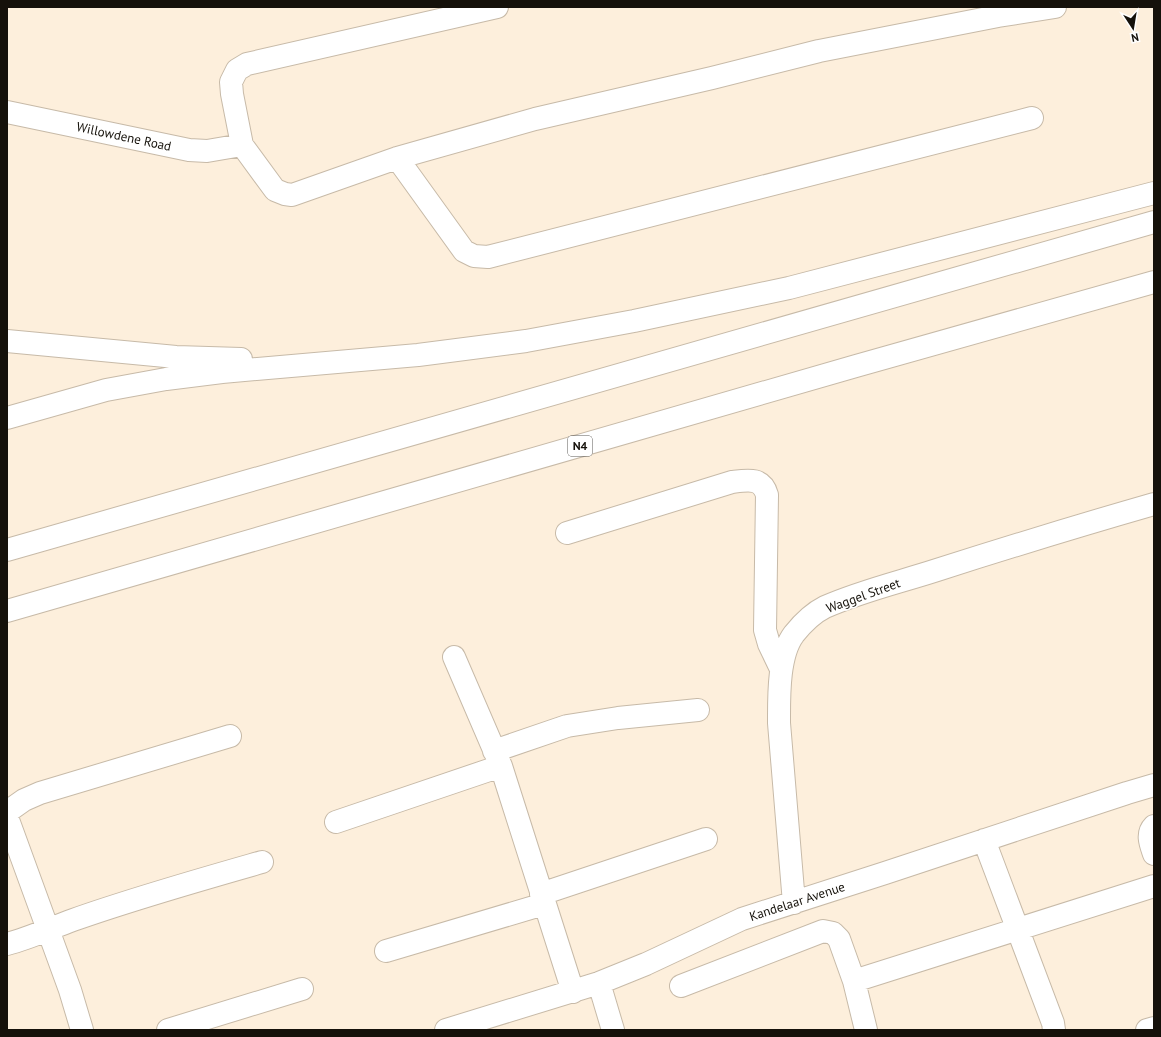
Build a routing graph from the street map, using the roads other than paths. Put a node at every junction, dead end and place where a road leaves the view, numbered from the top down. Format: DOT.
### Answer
graph roads {
  1 [pos="497,7"];
  2 [pos="1055,7"];
  3 [pos="7,112"];
  4 [pos="1032,118"];
  5 [pos="242,145"];
  6 [pos="397,158"];
  7 [pos="1154,193"];
  8 [pos="1154,222"];
  9 [pos="1154,282"];
  10 [pos="7,341"];
  11 [pos="330,362"];
  12 [pos="7,418"];
  13 [pos="1154,504"];
  14 [pos="567,533"];
  15 [pos="7,550"];
  16 [pos="7,611"];
  17 [pos="454,657"];
  18 [pos="781,669"];
  19 [pos="698,710"];
  20 [pos="230,736"];
  21 [pos="498,759"];
  22 [pos="1154,786"];
  23 [pos="7,812"];
  24 [pos="7,817"];
  25 [pos="336,822"];
  26 [pos="1154,826"];
  27 [pos="706,839"];
  28 [pos="984,840"];
  29 [pos="1154,854"];
  30 [pos="262,862"];
  31 [pos="1154,886"];
  32 [pos="542,899"];
  33 [pos="794,903"];
  34 [pos="48,930"];
  35 [pos="1018,930"];
  36 [pos="7,944"];
  37 [pos="386,951"];
  38 [pos="854,981"];
  39 [pos="599,983"];
  40 [pos="681,986"];
  41 [pos="302,989"];
  42 [pos="573,992"];
  43 [pos="1154,1028"];
  44 [pos="82,1030"];
  45 [pos="168,1030"];
  46 [pos="446,1030"];
  47 [pos="613,1030"];
  48 [pos="866,1030"];
  49 [pos="1054,1030"];
  50 [pos="1147,1030"];
  1 -- 5 [label="main road"];
  2 -- 6 [label="main road"];
  3 -- 5 [label="main road, Willowdene Road"];
  4 -- 6 [label="main road"];
  5 -- 6 [label="main road"];
  7 -- 11 [label="main road"];
  8 -- 15 [label="main road"];
  9 -- 16 [label="main road, N4"];
  10 -- 11 [label="main road"];
  11 -- 12 [label="main road"];
  13 -- 18 [label="main road, Waggel Street"];
  14 -- 18 [label="main road"];
  17 -- 21 [label="main road"];
  18 -- 33 [label="main road, Waggel Street"];
  19 -- 21 [label="main road"];
  20 -- 23 [label="main road"];
  21 -- 25 [label="main road"];
  21 -- 32 [label="main road"];
  22 -- 28 [label="main road, Kandelaar Avenue"];
  24 -- 34 [label="main road"];
  26 -- 29 [label="main road"];
  27 -- 32 [label="main road"];
  28 -- 33 [label="main road, Kandelaar Avenue"];
  28 -- 35 [label="main road"];
  30 -- 34 [label="main road"];
  31 -- 35 [label="main road"];
  32 -- 37 [label="main road"];
  32 -- 42 [label="main road"];
  33 -- 39 [label="main road, Kandelaar Avenue"];
  34 -- 36 [label="main road"];
  34 -- 44 [label="main road"];
  35 -- 38 [label="main road"];
  35 -- 49 [label="main road"];
  38 -- 40 [label="main road"];
  38 -- 48 [label="main road"];
  39 -- 42 [label="main road, Kandelaar Avenue"];
  39 -- 47 [label="main road"];
  41 -- 45 [label="main road"];
  42 -- 46 [label="main road, Kandelaar Avenue"];
  43 -- 50 [label="main road"];
}
